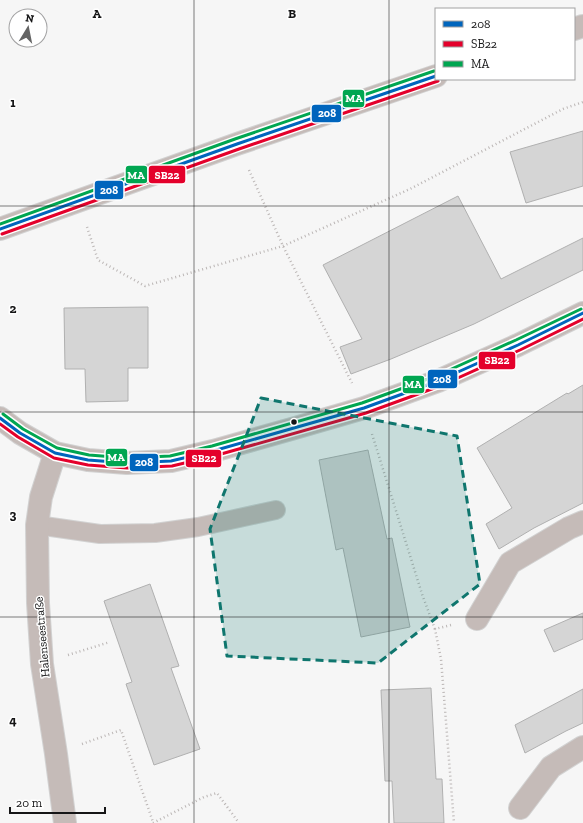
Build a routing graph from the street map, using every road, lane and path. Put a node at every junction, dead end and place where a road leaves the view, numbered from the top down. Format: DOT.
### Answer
graph roads {
  1 [pos="435,76"];
  2 [pos="583,102"];
  3 [pos="237,144"];
  4 [pos="79,202"];
  5 [pos="0,229"];
  6 [pos="283,246"];
  7 [pos="583,313"];
  8 [pos="364,408"];
  9 [pos="0,418"];
  10 [pos="55,453"];
  11 [pos="276,510"];
  12 [pos="583,522"];
  13 [pos="38,525"];
  14 [pos="477,619"];
  15 [pos="436,629"];
  16 [pos="110,642"];
  17 [pos="42,664"];
  18 [pos="583,747"];
  19 [pos="56,754"];
  20 [pos="520,808"];
  21 [pos="65,823"];
  22 [pos="153,823"];
  23 [pos="239,823"];
  24 [pos="454,823"];
  1 -- 3 [label="street"];
  2 -- 6 [label="path"];
  3 -- 4 [label="street"];
  3 -- 6 [label="path"];
  4 -- 5 [label="street"];
  4 -- 6 [label="path"];
  6 -- 8 [label="path"];
  7 -- 8 [label="street"];
  8 -- 10 [label="street"];
  8 -- 15 [label="path"];
  9 -- 10 [label="street"];
  10 -- 13 [label="street, Halenseestraße"];
  11 -- 13 [label="lane"];
  12 -- 14 [label="street"];
  13 -- 17 [label="street, Halenseestraße"];
  14 -- 15 [label="path"];
  15 -- 24 [label="path"];
  16 -- 17 [label="path"];
  17 -- 19 [label="street, Halenseestraße"];
  18 -- 20 [label="street"];
  19 -- 21 [label="street, Halenseestraße"];
  19 -- 22 [label="path"];
  22 -- 23 [label="path"];
}
